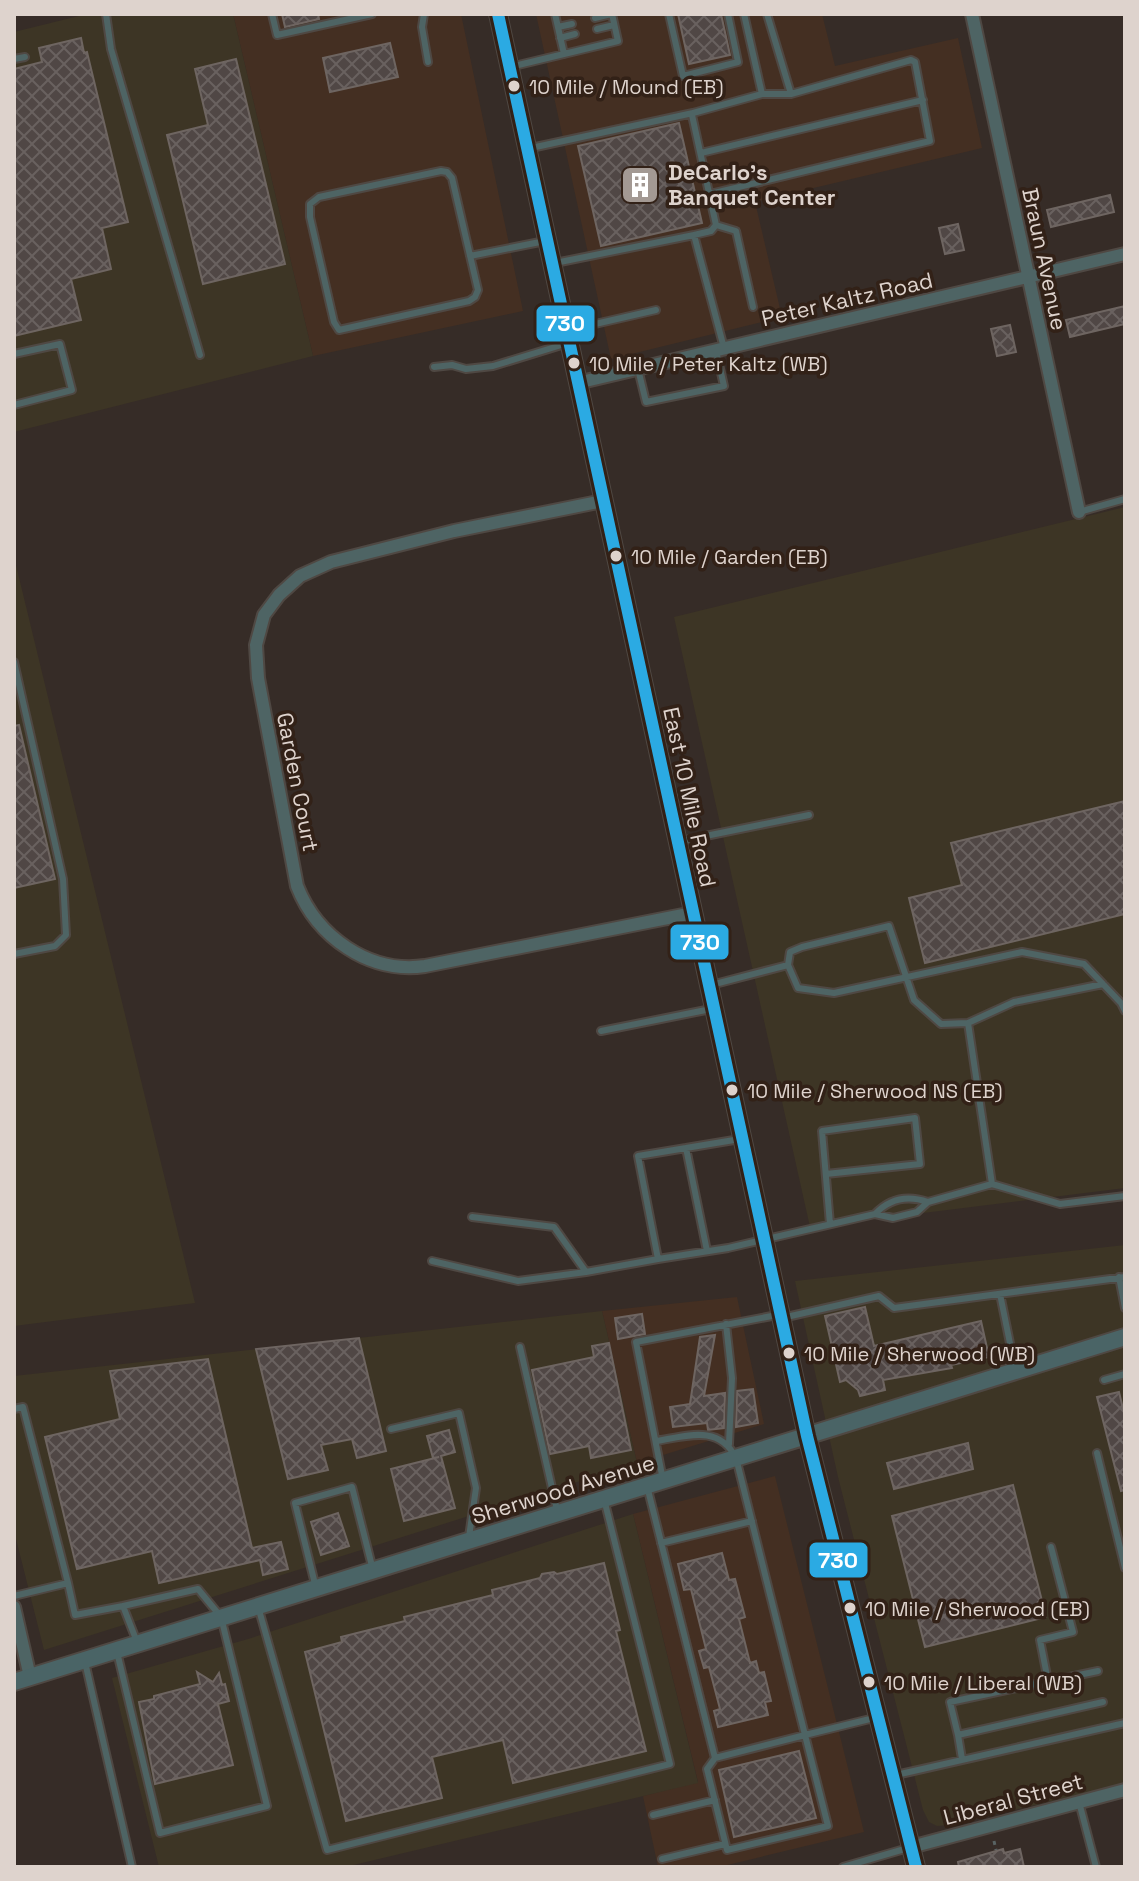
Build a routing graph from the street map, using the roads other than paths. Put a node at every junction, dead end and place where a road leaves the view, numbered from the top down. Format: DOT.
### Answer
graph roads {
  1 [pos="106,14"];
  2 [pos="272,14"];
  3 [pos="372,14"];
  4 [pos="424,14"];
  5 [pos="498,14"];
  6 [pos="555,14"];
  7 [pos="611,14"];
  8 [pos="669,14"];
  9 [pos="728,14"];
  10 [pos="744,14"];
  11 [pos="767,14"];
  12 [pos="972,14"];
  13 [pos="595,18"];
  14 [pos="572,24"];
  15 [pos="614,25"];
  16 [pos="558,27"];
  17 [pos="597,29"];
  18 [pos="575,34"];
  19 [pos="560,38"];
  20 [pos="564,54"];
  21 [pos="25,57"];
  22 [pos="14,59"];
  23 [pos="428,62"];
  24 [pos="510,67"];
  25 [pos="762,94"];
  26 [pos="791,94"];
  27 [pos="923,100"];
  28 [pos="693,113"];
  29 [pos="527,149"];
  30 [pos="701,153"];
  31 [pos="710,194"];
  32 [pos="714,228"];
  33 [pos="694,235"];
  34 [pos="547,240"];
  35 [pos="1125,254"];
  36 [pos="470,256"];
  37 [pos="552,264"];
  38 [pos="1029,277"];
  39 [pos="753,307"];
  40 [pos="656,310"];
  41 [pos="567,337"];
  42 [pos="720,350"];
  43 [pos="14,354"];
  44 [pos="200,355"];
  45 [pos="434,367"];
  46 [pos="638,369"];
  47 [pos="577,383"];
  48 [pos="14,405"];
  49 [pos="1125,499"];
  50 [pos="603,501"];
  51 [pos="1079,512"];
  52 [pos="14,662"];
  53 [pos="809,815"];
  54 [pos="677,842"];
  55 [pos="693,913"];
  56 [pos="14,954"];
  57 [pos="788,965"];
  58 [pos="906,975"];
  59 [pos="1103,984"];
  60 [pos="709,985"];
  61 [pos="714,1009"];
  62 [pos="1125,1011"];
  63 [pos="968,1023"];
  64 [pos="601,1031"];
  65 [pos="743,1138"];
  66 [pos="686,1148"];
  67 [pos="826,1174"];
  68 [pos="992,1184"];
  69 [pos="1125,1196"];
  70 [pos="928,1202"];
  71 [pos="875,1214"];
  72 [pos="472,1217"];
  73 [pos="830,1224"];
  74 [pos="765,1239"];
  75 [pos="707,1251"];
  76 [pos="658,1259"];
  77 [pos="432,1261"];
  78 [pos="586,1272"];
  79 [pos="1122,1277"];
  80 [pos="1000,1294"];
  81 [pos="1125,1308"];
  82 [pos="781,1316"];
  83 [pos="726,1324"];
  84 [pos="1125,1337"];
  85 [pos="520,1347"];
  86 [pos="1016,1370"];
  87 [pos="1125,1374"];
  88 [pos="1104,1380"];
  89 [pos="14,1409"];
  90 [pos="391,1429"];
  91 [pos="807,1436"];
  92 [pos="656,1441"];
  93 [pos="733,1451"];
  94 [pos="1097,1453"];
  95 [pos="664,1481"];
  96 [pos="647,1486"];
  97 [pos="604,1499"];
  98 [pos="558,1513"];
  99 [pos="752,1521"];
  100 [pos="468,1541"];
  101 [pos="661,1543"];
  102 [pos="1051,1547"];
  103 [pos="1125,1568"];
  104 [pos="373,1570"];
  105 [pos="68,1583"];
  106 [pos="316,1588"];
  107 [pos="14,1596"];
  108 [pos="123,1606"];
  109 [pos="258,1606"];
  110 [pos="14,1607"];
  111 [pos="221,1617"];
  112 [pos="138,1643"];
  113 [pos="116,1649"];
  114 [pos="84,1659"];
  115 [pos="1098,1671"];
  116 [pos="22,1679"];
  117 [pos="1048,1681"];
  118 [pos="1103,1702"];
  119 [pos="878,1717"];
  120 [pos="1125,1723"];
  121 [pos="805,1735"];
  122 [pos="958,1735"];
  123 [pos="715,1758"];
  124 [pos="962,1759"];
  125 [pos="893,1775"];
  126 [pos="1125,1790"];
  127 [pos="715,1800"];
  128 [pos="1079,1802"];
  129 [pos="653,1815"];
  130 [pos="725,1844"];
  131 [pos="911,1847"];
  132 [pos="662,1859"];
  133 [pos="132,1867"];
  134 [pos="843,1867"];
  135 [pos="916,1867"];
  136 [pos="1096,1867"];
  1 -- 44 [label="lane"];
  2 -- 3 [label="lane"];
  4 -- 23 [label="lane"];
  5 -- 24 [label="main road, East 10 Mile Road"];
  6 -- 16 [label="lane"];
  7 -- 13 [label="lane"];
  7 -- 15 [label="lane"];
  8 -- 9 [label="lane"];
  10 -- 25 [label="lane"];
  11 -- 26 [label="lane"];
  12 -- 38 [label="street, Braun Avenue"];
  14 -- 16 [label="lane"];
  15 -- 17 [label="lane"];
  15 -- 20 [label="lane"];
  16 -- 19 [label="lane"];
  18 -- 19 [label="lane"];
  19 -- 20 [label="lane"];
  20 -- 24 [label="lane"];
  21 -- 22 [label="lane"];
  24 -- 29 [label="main road, East 10 Mile Road"];
  25 -- 26 [label="lane"];
  25 -- 28 [label="lane"];
  26 -- 27 [label="lane"];
  27 -- 30 [label="lane"];
  27 -- 31 [label="lane"];
  28 -- 29 [label="lane"];
  28 -- 30 [label="lane"];
  29 -- 34 [label="main road, East 10 Mile Road"];
  30 -- 31 [label="lane"];
  31 -- 32 [label="lane"];
  32 -- 33 [label="lane"];
  32 -- 39 [label="lane"];
  33 -- 37 [label="lane"];
  33 -- 42 [label="lane"];
  34 -- 36 [label="lane"];
  34 -- 37 [label="main road, East 10 Mile Road"];
  35 -- 38 [label="street, Peter Kaltz Road"];
  36 -- 36 [label="lane"];
  37 -- 41 [label="main road, East 10 Mile Road"];
  38 -- 42 [label="street, Peter Kaltz Road"];
  38 -- 51 [label="street, Braun Avenue"];
  40 -- 41 [label="lane"];
  41 -- 45 [label="lane"];
  41 -- 47 [label="main road, East 10 Mile Road"];
  42 -- 46 [label="street, Peter Kaltz Road"];
  42 -- 46 [label="lane"];
  43 -- 48 [label="lane"];
  46 -- 47 [label="street, Peter Kaltz Road"];
  47 -- 50 [label="main road, East 10 Mile Road"];
  49 -- 51 [label="lane"];
  50 -- 54 [label="main road, East 10 Mile Road"];
  50 -- 55 [label="street, Garden Court"];
  52 -- 56 [label="lane"];
  53 -- 54 [label="lane"];
  54 -- 55 [label="main road, East 10 Mile Road"];
  55 -- 60 [label="main road, East 10 Mile Road"];
  57 -- 58 [label="lane"];
  57 -- 58 [label="lane"];
  57 -- 60 [label="lane"];
  58 -- 59 [label="lane"];
  58 -- 63 [label="lane"];
  59 -- 62 [label="lane"];
  59 -- 63 [label="lane"];
  60 -- 61 [label="main road, East 10 Mile Road"];
  61 -- 64 [label="lane"];
  61 -- 65 [label="main road, East 10 Mile Road"];
  63 -- 68 [label="lane"];
  65 -- 66 [label="lane"];
  65 -- 74 [label="main road, East 10 Mile Road"];
  66 -- 75 [label="lane"];
  66 -- 76 [label="lane"];
  67 -- 67 [label="lane"];
  67 -- 73 [label="lane"];
  68 -- 69 [label="lane"];
  68 -- 70 [label="lane"];
  70 -- 71 [label="lane"];
  70 -- 71 [label="lane"];
  71 -- 73 [label="lane"];
  72 -- 78 [label="lane"];
  73 -- 74 [label="lane"];
  74 -- 75 [label="lane"];
  74 -- 82 [label="main road, East 10 Mile Road"];
  75 -- 76 [label="lane"];
  76 -- 78 [label="lane"];
  77 -- 78 [label="lane"];
  79 -- 80 [label="lane"];
  79 -- 81 [label="lane"];
  80 -- 82 [label="lane"];
  80 -- 86 [label="lane"];
  82 -- 83 [label="lane"];
  82 -- 91 [label="main road, East 10 Mile Road"];
  83 -- 92 [label="lane"];
  83 -- 93 [label="lane"];
  84 -- 86 [label="main road, Sherwood Avenue"];
  85 -- 98 [label="lane"];
  86 -- 91 [label="main road, Sherwood Avenue"];
  87 -- 88 [label="lane"];
  89 -- 105 [label="lane"];
  90 -- 100 [label="lane"];
  91 -- 93 [label="main road, Sherwood Avenue"];
  91 -- 119 [label="main road, East 10 Mile Road"];
  92 -- 93 [label="lane"];
  92 -- 95 [label="lane"];
  93 -- 95 [label="main road, Sherwood Avenue"];
  93 -- 99 [label="lane"];
  94 -- 103 [label="lane"];
  95 -- 96 [label="main road, Sherwood Avenue"];
  96 -- 97 [label="main road, Sherwood Avenue"];
  96 -- 101 [label="lane"];
  97 -- 98 [label="main road, Sherwood Avenue"];
  97 -- 109 [label="lane"];
  98 -- 100 [label="main road, Sherwood Avenue"];
  99 -- 101 [label="lane"];
  99 -- 121 [label="lane"];
  100 -- 104 [label="main road, Sherwood Avenue"];
  101 -- 123 [label="lane"];
  102 -- 117 [label="lane"];
  104 -- 106 [label="main road, Sherwood Avenue"];
  104 -- 106 [label="lane"];
  105 -- 107 [label="lane"];
  105 -- 108 [label="lane"];
  106 -- 109 [label="main road, Sherwood Avenue"];
  108 -- 111 [label="lane"];
  108 -- 112 [label="lane"];
  109 -- 111 [label="main road, Sherwood Avenue"];
  110 -- 116 [label="street"];
  111 -- 112 [label="main road, Sherwood Avenue"];
  111 -- 113 [label="lane"];
  112 -- 113 [label="main road, Sherwood Avenue"];
  113 -- 114 [label="main road, Sherwood Avenue"];
  114 -- 116 [label="main road, Sherwood Avenue"];
  114 -- 133 [label="lane"];
  115 -- 117 [label="lane"];
  117 -- 122 [label="lane"];
  118 -- 122 [label="lane"];
  119 -- 121 [label="lane"];
  119 -- 125 [label="main road, East 10 Mile Road"];
  120 -- 124 [label="lane"];
  121 -- 123 [label="lane"];
  121 -- 130 [label="lane"];
  122 -- 124 [label="lane"];
  123 -- 127 [label="lane"];
  124 -- 125 [label="lane"];
  125 -- 131 [label="main road, East 10 Mile Road"];
  126 -- 128 [label="street, Liberal Street"];
  127 -- 129 [label="lane"];
  127 -- 130 [label="lane"];
  128 -- 131 [label="street, Liberal Street"];
  128 -- 136 [label="lane"];
  130 -- 132 [label="lane"];
  131 -- 134 [label="lane"];
  131 -- 135 [label="main road, East 10 Mile Road"];
}
